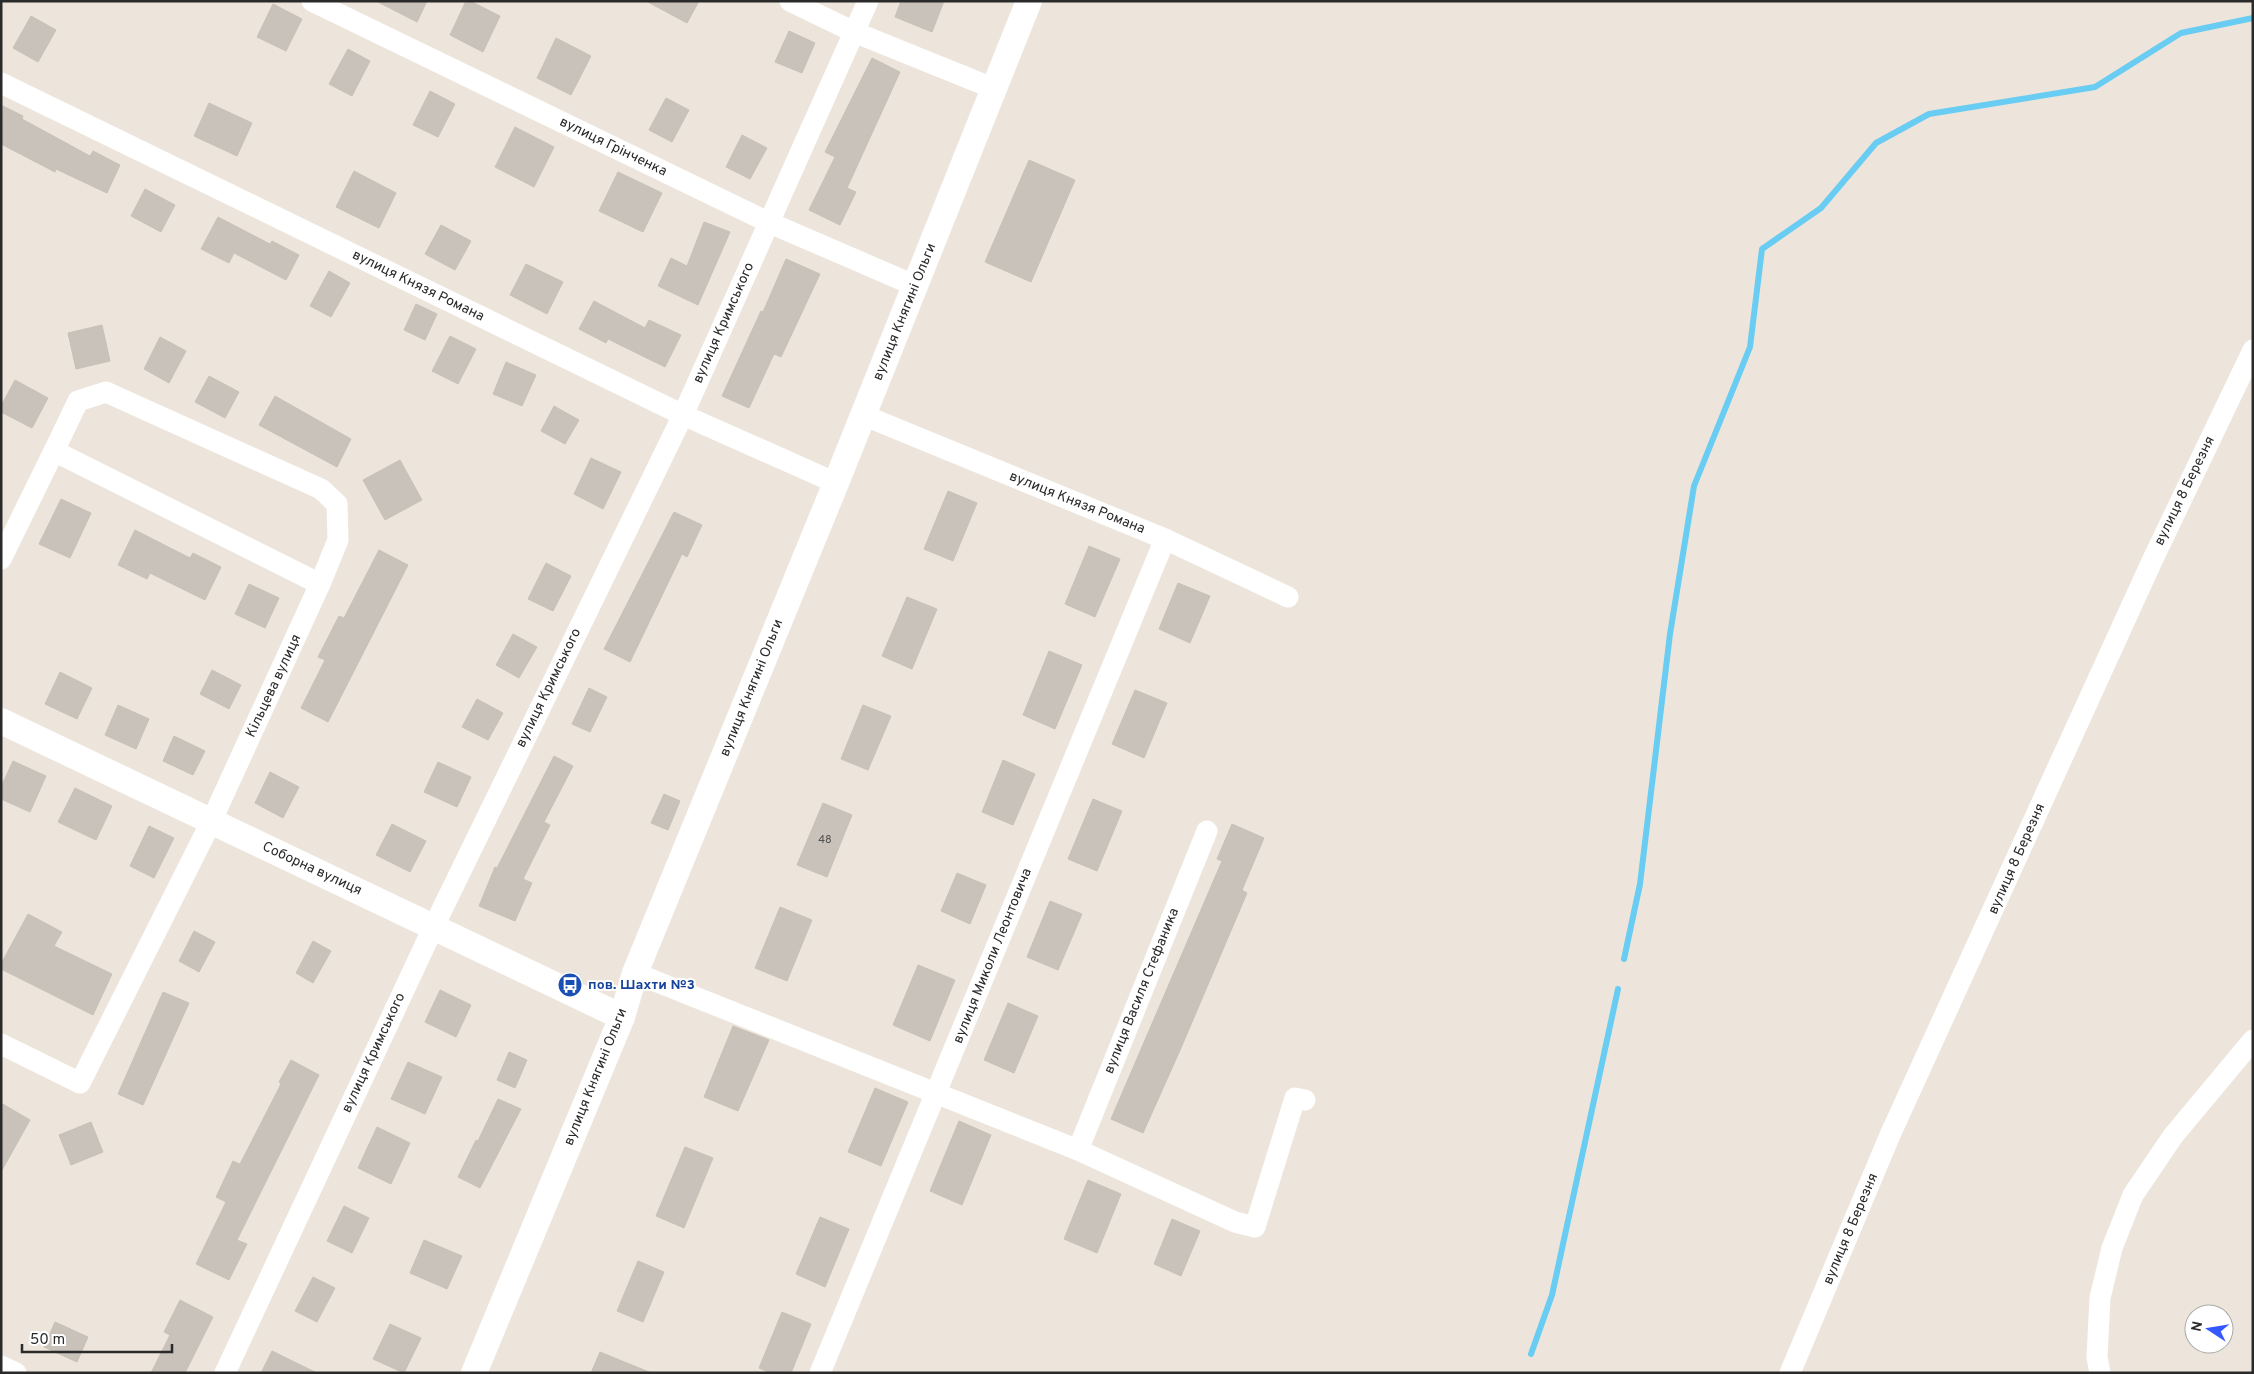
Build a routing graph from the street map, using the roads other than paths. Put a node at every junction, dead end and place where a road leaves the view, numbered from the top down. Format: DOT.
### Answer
graph roads {
  1 [pos="312,1"];
  2 [pos="790,1"];
  3 [pos="868,1"];
  4 [pos="1029,1"];
  5 [pos="854,32"];
  6 [pos="1,83"];
  7 [pos="995,89"];
  8 [pos="770,223"];
  9 [pos="916,286"];
  10 [pos="2253,350"];
  11 [pos="683,415"];
  12 [pos="863,415"];
  13 [pos="54,451"];
  14 [pos="836,483"];
  15 [pos="1165,539"];
  16 [pos="1,559"];
  17 [pos="320,584"];
  18 [pos="1288,597"];
  19 [pos="1,721"];
  20 [pos="211,822"];
  21 [pos="1207,831"];
  22 [pos="434,926"];
  23 [pos="635,973"];
  24 [pos="622,1017"];
  25 [pos="2253,1040"];
  26 [pos="1,1044"];
  27 [pos="936,1094"];
  28 [pos="1305,1100"];
  29 [pos="1078,1150"];
  30 [pos="1,1366"];
  31 [pos="16,1373"];
  32 [pos="225,1373"];
  33 [pos="474,1373"];
  34 [pos="820,1373"];
  35 [pos="1790,1373"];
  36 [pos="2100,1373"];
  1 -- 8 [label="street, вулиця Грінченка"];
  2 -- 5 [label="street"];
  3 -- 5 [label="street, вулиця Кримського"];
  4 -- 7 [label="street, вулиця Княгині Ольги"];
  5 -- 7 [label="street"];
  5 -- 8 [label="street, вулиця Кримського"];
  6 -- 11 [label="street, вулиця Князя Романа"];
  7 -- 9 [label="street, вулиця Княгині Ольги"];
  8 -- 9 [label="street, вулиця Грінченка"];
  8 -- 11 [label="street, вулиця Кримського"];
  9 -- 12 [label="street, вулиця Княгині Ольги"];
  10 -- 35 [label="street, вулиця 8 Березня"];
  11 -- 14 [label="street, вулиця Князя Романа"];
  11 -- 22 [label="street, вулиця Кримського"];
  12 -- 14 [label="street, вулиця Княгині Ольги"];
  12 -- 15 [label="street, вулиця Князя Романа"];
  13 -- 16 [label="street"];
  13 -- 17 [label="street"];
  13 -- 17 [label="street, Кільцева вулиця"];
  14 -- 23 [label="street, вулиця Княгині Ольги"];
  15 -- 18 [label="street, вулиця Князя Романа"];
  15 -- 27 [label="street, вулиця Миколи Леонтовича"];
  17 -- 20 [label="street, Кільцева вулиця"];
  19 -- 20 [label="street, Соборна вулиця"];
  20 -- 22 [label="street, Соборна вулиця"];
  20 -- 26 [label="street, Кільцева вулиця"];
  21 -- 29 [label="street, вулиця Василя Стефаника"];
  22 -- 24 [label="street, Соборна вулиця"];
  22 -- 32 [label="street, вулиця Кримського"];
  23 -- 24 [label="street, вулиця Княгині Ольги"];
  23 -- 27 [label="street"];
  24 -- 33 [label="street, вулиця Княгині Ольги"];
  25 -- 36 [label="street"];
  27 -- 29 [label="street"];
  27 -- 34 [label="street, вулиця Миколи Леонтовича"];
  28 -- 29 [label="street"];
  30 -- 31 [label="street"];
}
